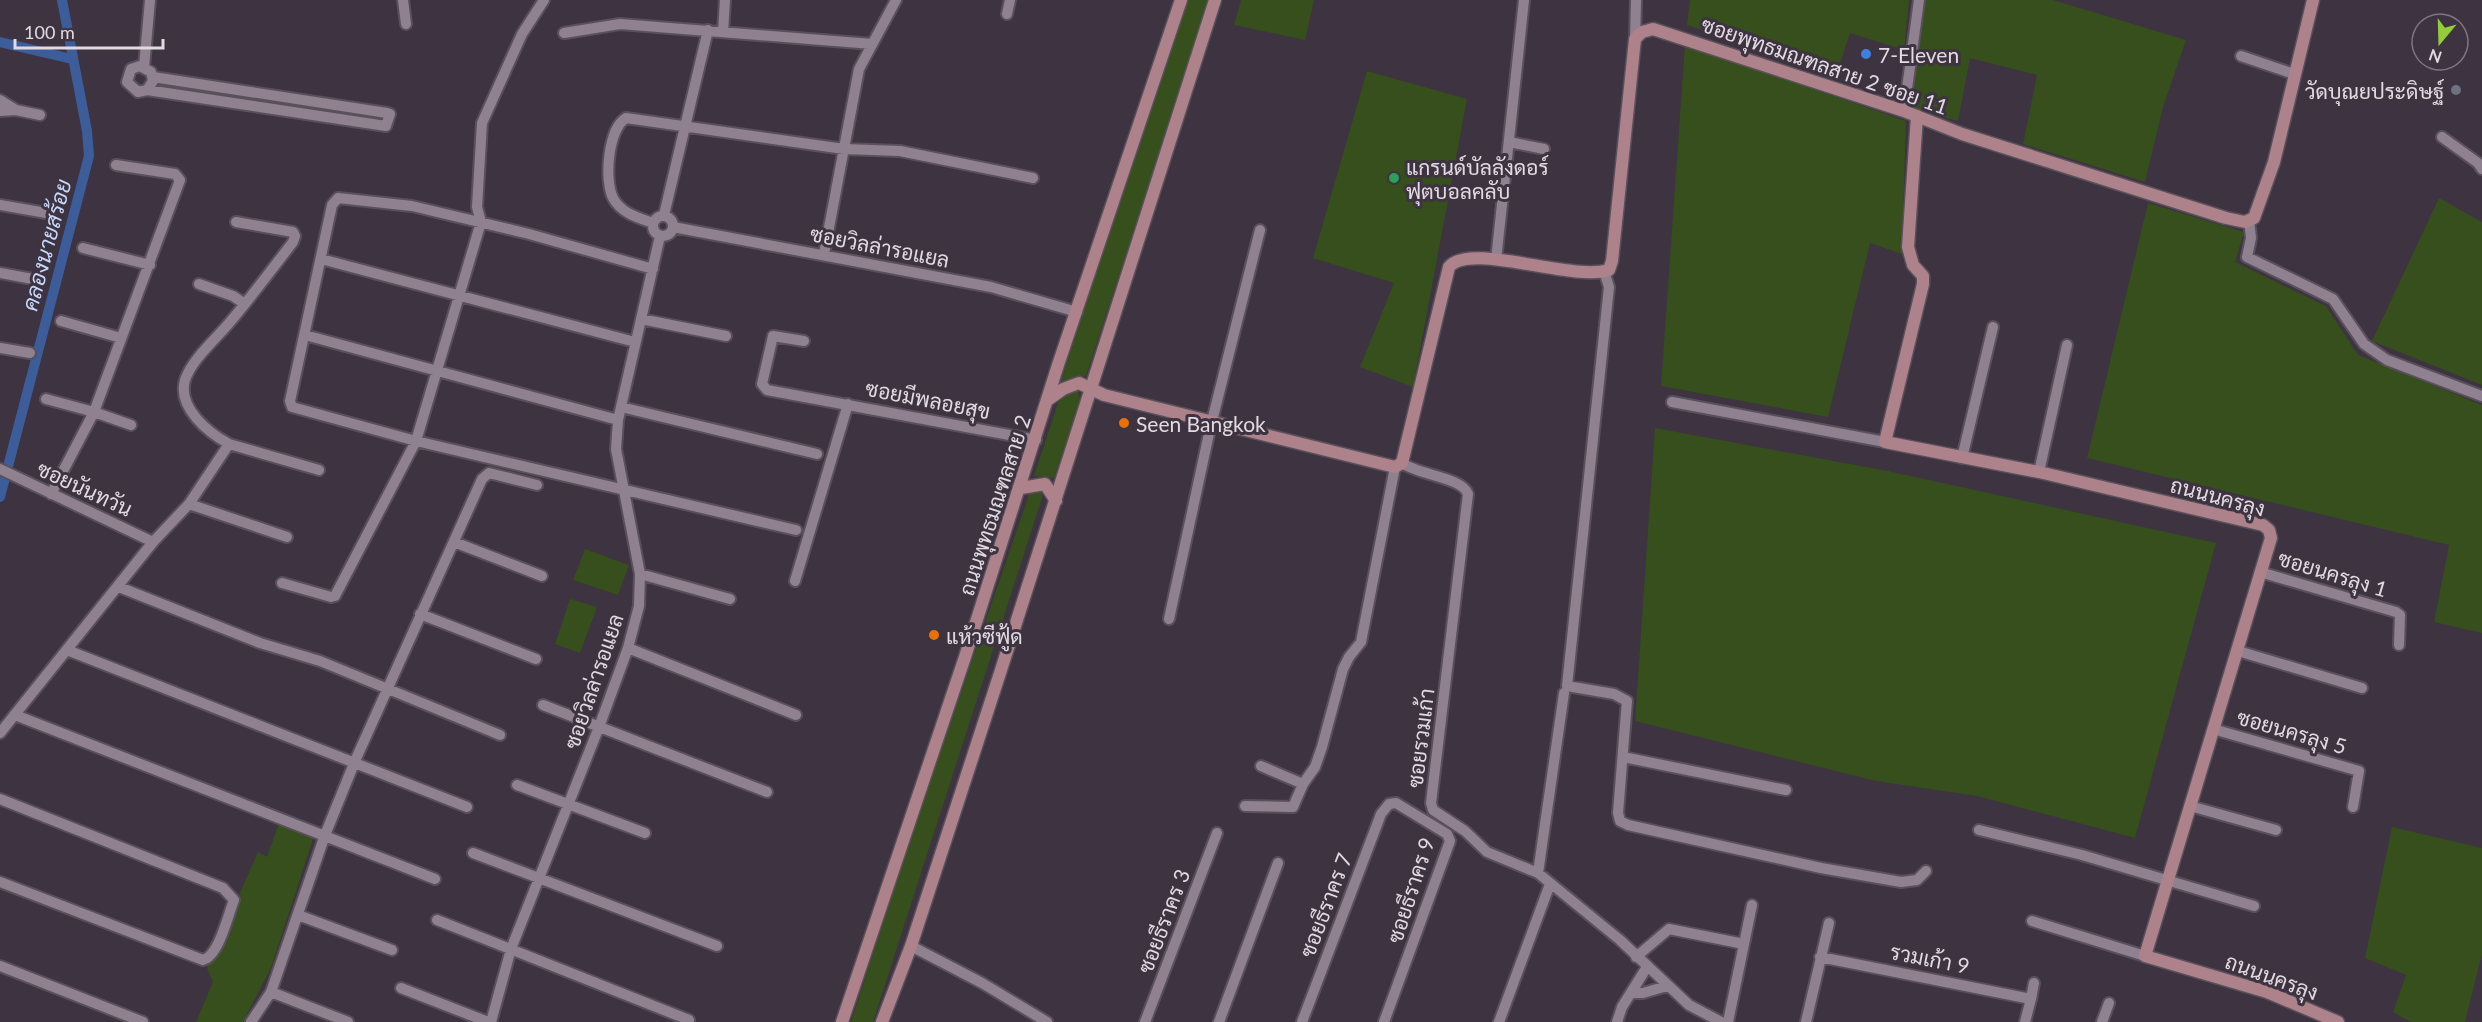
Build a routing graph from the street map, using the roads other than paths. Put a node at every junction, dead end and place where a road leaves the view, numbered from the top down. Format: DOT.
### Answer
graph roads {
  1 [pos="150,0"];
  2 [pos="403,0"];
  3 [pos="544,0"];
  4 [pos="725,0"];
  5 [pos="896,0"];
  6 [pos="1010,0"];
  7 [pos="1181,0"];
  8 [pos="1215,0"];
  9 [pos="1524,0"];
  10 [pos="1636,0"];
  11 [pos="1919,0"];
  12 [pos="2313,0"];
  13 [pos="1007,14"];
  14 [pos="406,24"];
  15 [pos="708,30"];
  16 [pos="723,32"];
  17 [pos="564,33"];
  18 [pos="1635,39"];
  19 [pos="872,44"];
  20 [pos="2241,56"];
  21 [pos="144,67"];
  22 [pos="2294,74"];
  23 [pos="153,77"];
  24 [pos="147,90"];
  25 [pos="249,91"];
  26 [pos="0,100"];
  27 [pos="248,103"];
  28 [pos="349,107"];
  29 [pos="16,110"];
  30 [pos="0,111"];
  31 [pos="1904,111"];
  32 [pos="39,115"];
  33 [pos="1917,116"];
  34 [pos="346,119"];
  35 [pos="686,125"];
  36 [pos="2442,137"];
  37 [pos="1509,142"];
  38 [pos="844,149"];
  39 [pos="1544,149"];
  40 [pos="116,165"];
  41 [pos="2482,169"];
  42 [pos="1033,178"];
  43 [pos="0,205"];
  44 [pos="52,214"];
  45 [pos="664,215"];
  46 [pos="2249,220"];
  47 [pos="236,222"];
  48 [pos="481,222"];
  49 [pos="653,223"];
  50 [pos="673,227"];
  51 [pos="1260,230"];
  52 [pos="660,236"];
  53 [pos="83,248"];
  54 [pos="824,254"];
  55 [pos="321,259"];
  56 [pos="1496,260"];
  57 [pos="150,265"];
  58 [pos="653,269"];
  59 [pos="1604,271"];
  60 [pos="0,273"];
  61 [pos="38,280"];
  62 [pos="199,284"];
  63 [pos="459,296"];
  64 [pos="245,304"];
  65 [pos="1077,312"];
  66 [pos="641,319"];
  67 [pos="61,321"];
  68 [pos="1994,327"];
  69 [pos="305,335"];
  70 [pos="726,336"];
  71 [pos="121,338"];
  72 [pos="804,341"];
  73 [pos="635,342"];
  74 [pos="2067,345"];
  75 [pos="0,348"];
  76 [pos="30,353"];
  77 [pos="437,372"];
  78 [pos="1090,390"];
  79 [pos="2482,396"];
  80 [pos="46,399"];
  81 [pos="1048,399"];
  82 [pos="1672,402"];
  83 [pos="848,404"];
  84 [pos="621,407"];
  85 [pos="94,412"];
  86 [pos="618,420"];
  87 [pos="1212,422"];
  88 [pos="131,425"];
  89 [pos="1036,440"];
  90 [pos="416,441"];
  91 [pos="1885,442"];
  92 [pos="229,444"];
  93 [pos="817,454"];
  94 [pos="1962,458"];
  95 [pos="1399,465"];
  96 [pos="1,470"];
  97 [pos="319,470"];
  98 [pos="2038,472"];
  99 [pos="537,485"];
  100 [pos="622,488"];
  101 [pos="1021,488"];
  102 [pos="51,494"];
  103 [pos="1056,501"];
  104 [pos="189,504"];
  105 [pos="796,530"];
  106 [pos="288,537"];
  107 [pos="153,542"];
  108 [pos="453,542"];
  109 [pos="2260,572"];
  110 [pos="640,574"];
  111 [pos="542,576"];
  112 [pos="795,581"];
  113 [pos="282,583"];
  114 [pos="118,587"];
  115 [pos="730,599"];
  116 [pos="420,614"];
  117 [pos="1169,620"];
  118 [pos="2399,645"];
  119 [pos="628,648"];
  120 [pos="67,650"];
  121 [pos="2238,651"];
  122 [pos="536,659"];
  123 [pos="2362,688"];
  124 [pos="386,689"];
  125 [pos="1564,693"];
  126 [pos="543,705"];
  127 [pos="796,714"];
  128 [pos="15,715"];
  129 [pos="599,727"];
  130 [pos="2213,729"];
  131 [pos="0,733"];
  132 [pos="500,735"];
  133 [pos="1623,757"];
  134 [pos="355,761"];
  135 [pos="1261,766"];
  136 [pos="1303,784"];
  137 [pos="516,785"];
  138 [pos="1786,790"];
  139 [pos="767,792"];
  140 [pos="0,799"];
  141 [pos="1389,804"];
  142 [pos="569,805"];
  143 [pos="1245,806"];
  144 [pos="2190,806"];
  145 [pos="467,807"];
  146 [pos="2354,807"];
  147 [pos="1979,830"];
  148 [pos="2276,830"];
  149 [pos="645,833"];
  150 [pos="1217,833"];
  151 [pos="325,835"];
  152 [pos="473,853"];
  153 [pos="1278,863"];
  154 [pos="1926,871"];
  155 [pos="1538,873"];
  156 [pos="540,878"];
  157 [pos="435,879"];
  158 [pos="2169,880"];
  159 [pos="0,882"];
  160 [pos="1550,884"];
  161 [pos="1752,905"];
  162 [pos="2254,906"];
  163 [pos="298,915"];
  164 [pos="437,920"];
  165 [pos="2032,921"];
  166 [pos="1828,923"];
  167 [pos="1744,944"];
  168 [pos="717,946"];
  169 [pos="911,946"];
  170 [pos="511,949"];
  171 [pos="392,950"];
  172 [pos="2145,956"];
  173 [pos="1636,957"];
  174 [pos="1820,957"];
  175 [pos="0,966"];
  176 [pos="1647,968"];
  177 [pos="2034,983"];
  178 [pos="1667,986"];
  179 [pos="401,988"];
  180 [pos="271,992"];
  181 [pos="1631,993"];
  182 [pos="2031,999"];
  183 [pos="2109,1002"];
  184 [pos="689,1020"];
  185 [pos="143,1022"];
  186 [pos="251,1022"];
  187 [pos="348,1022"];
  188 [pos="490,1022"];
  189 [pos="842,1022"];
  190 [pos="882,1022"];
  191 [pos="1047,1022"];
  192 [pos="1145,1022"];
  193 [pos="1219,1022"];
  194 [pos="1302,1022"];
  195 [pos="1384,1022"];
  196 [pos="1499,1022"];
  197 [pos="1617,1022"];
  198 [pos="1721,1022"];
  199 [pos="1728,1022"];
  200 [pos="1806,1022"];
  201 [pos="2025,1022"];
  202 [pos="2102,1022"];
  203 [pos="2338,1022"];
  1 -- 21 [label="street"];
  2 -- 14 [label="street"];
  3 -- 48 [label="street"];
  4 -- 16 [label="street"];
  5 -- 19 [label="street"];
  6 -- 13 [label="street"];
  7 -- 65 [label="street, ถนนพุทธมณฑลสาย 2"];
  8 -- 78 [label="street"];
  9 -- 37 [label="street"];
  10 -- 18 [label="street"];
  11 -- 31 [label="street"];
  12 -- 22 [label="street"];
  15 -- 16 [label="street"];
  15 -- 17 [label="street"];
  15 -- 35 [label="street"];
  16 -- 19 [label="street"];
  18 -- 31 [label="street, ซอยพุทธมณฑลสาย 2 ซอย 11"];
  18 -- 59 [label="street"];
  19 -- 38 [label="street"];
  20 -- 22 [label="street"];
  21 -- 23 [label="street"];
  21 -- 24 [label="street"];
  22 -- 46 [label="street"];
  23 -- 24 [label="street"];
  23 -- 25 [label="street"];
  24 -- 27 [label="street"];
  25 -- 27 [label="street"];
  25 -- 28 [label="street"];
  26 -- 29 [label="street"];
  27 -- 34 [label="street"];
  28 -- 34 [label="street"];
  28 -- 34 [label="street"];
  29 -- 30 [label="street"];
  29 -- 32 [label="street"];
  31 -- 33 [label="street, ซอยพุทธมณฑลสาย 2 ซอย 11"];
  33 -- 46 [label="street, ซอยพุทธมณฑลสาย 2 ซอย 11"];
  33 -- 91 [label="street"];
  35 -- 38 [label="street"];
  35 -- 45 [label="street"];
  35 -- 49 [label="street"];
  36 -- 41 [label="street"];
  37 -- 39 [label="street"];
  37 -- 56 [label="street"];
  38 -- 42 [label="street"];
  38 -- 54 [label="street"];
  40 -- 57 [label="street"];
  43 -- 44 [label="street"];
  45 -- 49 [label="street"];
  45 -- 50 [label="street"];
  46 -- 79 [label="street"];
  47 -- 64 [label="street"];
  48 -- 55 [label="street"];
  48 -- 58 [label="street"];
  48 -- 63 [label="street"];
  49 -- 52 [label="street"];
  50 -- 52 [label="street"];
  50 -- 54 [label="street, ซอยวิลล่ารอแยล"];
  51 -- 87 [label="street"];
  52 -- 58 [label="street, ซอยวิลล่ารอแยล"];
  53 -- 57 [label="street"];
  54 -- 65 [label="street, ซอยวิลล่ารอแยล"];
  55 -- 63 [label="street"];
  55 -- 69 [label="street"];
  56 -- 59 [label="street"];
  56 -- 95 [label="street"];
  57 -- 71 [label="street"];
  58 -- 66 [label="street, ซอยวิลล่ารอแยล"];
  59 -- 133 [label="street"];
  60 -- 61 [label="street"];
  62 -- 64 [label="street"];
  63 -- 73 [label="street"];
  63 -- 77 [label="street"];
  64 -- 92 [label="street"];
  65 -- 81 [label="street, ถนนพุทธมณฑลสาย 2"];
  66 -- 70 [label="street"];
  66 -- 73 [label="street, ซอยวิลล่ารอแยล"];
  67 -- 71 [label="street"];
  68 -- 94 [label="street"];
  69 -- 77 [label="street"];
  69 -- 90 [label="street"];
  71 -- 85 [label="street"];
  72 -- 83 [label="street, ซอยมีพลอยสุข"];
  73 -- 84 [label="street, ซอยวิลล่ารอแยล"];
  74 -- 98 [label="street"];
  75 -- 76 [label="street"];
  77 -- 86 [label="street"];
  77 -- 90 [label="street"];
  78 -- 81 [label="street"];
  78 -- 87 [label="street"];
  78 -- 103 [label="street"];
  80 -- 85 [label="street"];
  81 -- 89 [label="street, ถนนพุทธมณฑลสาย 2"];
  82 -- 91 [label="street"];
  83 -- 89 [label="street, ซอยมีพลอยสุข"];
  83 -- 112 [label="street, ซอยมีพลอยสุข"];
  84 -- 86 [label="street, ซอยวิลล่ารอแยล"];
  84 -- 93 [label="street"];
  85 -- 88 [label="street"];
  85 -- 102 [label="street"];
  86 -- 100 [label="street, ซอยวิลล่ารอแยล"];
  87 -- 95 [label="street"];
  87 -- 117 [label="street"];
  89 -- 101 [label="street, ถนนพุทธมณฑลสาย 2"];
  90 -- 100 [label="street"];
  90 -- 113 [label="street"];
  91 -- 94 [label="street, ถนนนครลุง"];
  92 -- 97 [label="street"];
  92 -- 104 [label="street"];
  94 -- 98 [label="street, ถนนนครลุง"];
  95 -- 136 [label="street"];
  95 -- 155 [label="street, ซอยรวมเก้า"];
  96 -- 102 [label="street, ซอยนันทวัน"];
  98 -- 109 [label="street, ถนนนครลุง"];
  99 -- 108 [label="street"];
  100 -- 105 [label="street"];
  100 -- 110 [label="street, ซอยวิลล่ารอแยล"];
  101 -- 103 [label="street"];
  101 -- 189 [label="street, ถนนพุทธมณฑลสาย 2"];
  102 -- 107 [label="street, ซอยนันทวัน"];
  103 -- 169 [label="street"];
  104 -- 106 [label="street"];
  104 -- 107 [label="street"];
  107 -- 114 [label="street"];
  108 -- 111 [label="street"];
  108 -- 116 [label="street"];
  109 -- 118 [label="street, ซอยนครลุง 1"];
  109 -- 121 [label="street, ถนนนครลุง"];
  110 -- 115 [label="street"];
  110 -- 119 [label="street, ซอยวิลล่ารอแยล"];
  114 -- 120 [label="street"];
  114 -- 124 [label="street"];
  116 -- 122 [label="street"];
  116 -- 124 [label="street"];
  119 -- 127 [label="street"];
  119 -- 129 [label="street, ซอยวิลล่ารอแยล"];
  120 -- 128 [label="street"];
  120 -- 134 [label="street"];
  121 -- 123 [label="street"];
  121 -- 130 [label="street, ถนนนครลุง"];
  124 -- 132 [label="street"];
  124 -- 134 [label="street"];
  125 -- 155 [label="street"];
  126 -- 129 [label="street"];
  128 -- 131 [label="street"];
  128 -- 151 [label="street"];
  129 -- 139 [label="street"];
  129 -- 142 [label="street, ซอยวิลล่ารอแยล"];
  130 -- 144 [label="street, ถนนนครลุง"];
  130 -- 146 [label="street, ซอยนครลุง 5"];
  133 -- 138 [label="street"];
  133 -- 154 [label="street"];
  134 -- 145 [label="street"];
  134 -- 151 [label="street"];
  135 -- 136 [label="street"];
  136 -- 143 [label="street"];
  137 -- 142 [label="street"];
  140 -- 159 [label="street"];
  141 -- 194 [label="street, ซอยธีราคร 7"];
  141 -- 195 [label="street, ซอยธีราคร 9"];
  142 -- 149 [label="street"];
  142 -- 156 [label="street, ซอยวิลล่ารอแยล"];
  144 -- 148 [label="street"];
  144 -- 158 [label="street, ถนนนครลุง"];
  147 -- 158 [label="street"];
  150 -- 192 [label="street, ซอยธีราคร 3"];
  151 -- 157 [label="street"];
  151 -- 163 [label="street"];
  152 -- 156 [label="street"];
  153 -- 193 [label="street"];
  155 -- 160 [label="street, ซอยรวมเก้า"];
  156 -- 168 [label="street"];
  156 -- 170 [label="street, ซอยวิลล่ารอแยล"];
  158 -- 162 [label="street"];
  158 -- 172 [label="street, ถนนนครลุง"];
  160 -- 173 [label="street, ซอยรวมเก้า"];
  160 -- 196 [label="street"];
  161 -- 167 [label="street"];
  163 -- 171 [label="street"];
  163 -- 180 [label="street"];
  164 -- 170 [label="street"];
  165 -- 172 [label="street"];
  166 -- 174 [label="street"];
  167 -- 173 [label="street"];
  167 -- 199 [label="street"];
  169 -- 190 [label="street"];
  169 -- 191 [label="street"];
  170 -- 184 [label="street"];
  170 -- 188 [label="street, ซอยวิลล่ารอแยล"];
  172 -- 203 [label="street, ถนนนครลุง"];
  173 -- 176 [label="street, ซอยรวมเก้า"];
  174 -- 182 [label="street, รวมเก้า 9"];
  174 -- 200 [label="street"];
  175 -- 185 [label="street"];
  176 -- 178 [label="street, ซอยรวมเก้า"];
  176 -- 181 [label="street"];
  177 -- 182 [label="street"];
  178 -- 181 [label="street"];
  178 -- 198 [label="street, ซอยรวมเก้า"];
  179 -- 188 [label="street"];
  180 -- 186 [label="street"];
  180 -- 187 [label="street"];
  181 -- 197 [label="street"];
  182 -- 201 [label="street"];
  183 -- 202 [label="street"];
}
